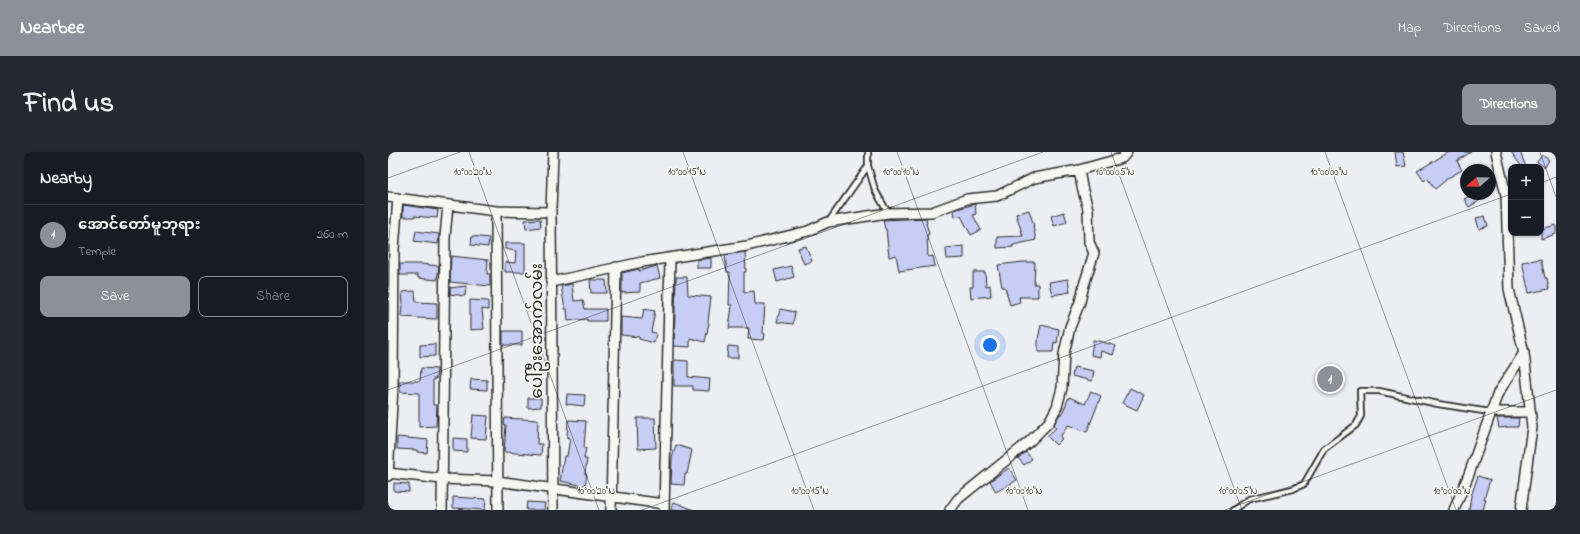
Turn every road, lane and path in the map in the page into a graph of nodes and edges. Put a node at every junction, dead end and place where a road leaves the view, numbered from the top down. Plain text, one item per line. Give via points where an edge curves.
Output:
1 (553, 152) edge
2 (868, 152) edge
3 (1127, 152) edge
4 (1496, 152) edge
5 (868, 166) junction
6 (1079, 170) junction
7 (388, 197) edge
8 (398, 198) junction
9 (448, 205) junction
10 (496, 212) junction
11 (551, 212) junction
12 (888, 213) junction
13 (828, 222) junction
14 (670, 258) junction
15 (616, 267) junction
16 (552, 282) junction
17 (1524, 353) junction
18 (1490, 412) junction
19 (1530, 412) junction
20 (388, 473) edge
21 (388, 476) edge
22 (442, 479) junction
23 (498, 481) junction
24 (552, 488) junction
25 (610, 496) junction
26 (664, 507) edge
27 (442, 510) edge
28 (498, 510) edge
29 (553, 510) edge
30 (611, 510) edge
31 (950, 510) edge
32 (1233, 510) edge
33 (1454, 510) edge
34 (1521, 510) edge

1 - 11 street, ပေါ်ဦးအောက်လမ်း
2 - 5 lane
3 - 6 street via 1122,158
4 - 17 street via 1506,196 1509,289
5 - 12 lane via 875,190
5 - 13 lane
6 - 12 street via 1034,178 997,196 967,199 932,212
6 - 31 street via 1088,208 1089,242 1094,253 1070,327 1057,407 1049,422 1030,441 958,499
7 - 8 street
8 - 9 street
8 - 20 street via 394,250 393,386
9 - 10 street
9 - 22 street via 445,244
10 - 11 street
10 - 23 street
11 - 16 street, ပေါ်ဦးအောက်လမ်း
12 - 13 street
13 - 14 street via 808,231 748,246
14 - 15 street
14 - 26 street
15 - 16 street
15 - 25 street
16 - 24 street, ပေါ်ဦးအောက်လမ်း
17 - 18 street via 1498,393
17 - 19 street
18 - 19 street
18 - 32 lane via 1378,391 1360,391 1361,416 1356,425 1324,449 1304,484 1249,499
18 - 33 street
19 - 34 street via 1532,427
20 - 21 street
20 - 22 street
22 - 23 street
22 - 27 street
23 - 24 street
23 - 28 street
24 - 25 street
24 - 29 street, ပေါ်ဦးအောက်လမ်း
25 - 26 street
25 - 30 street

